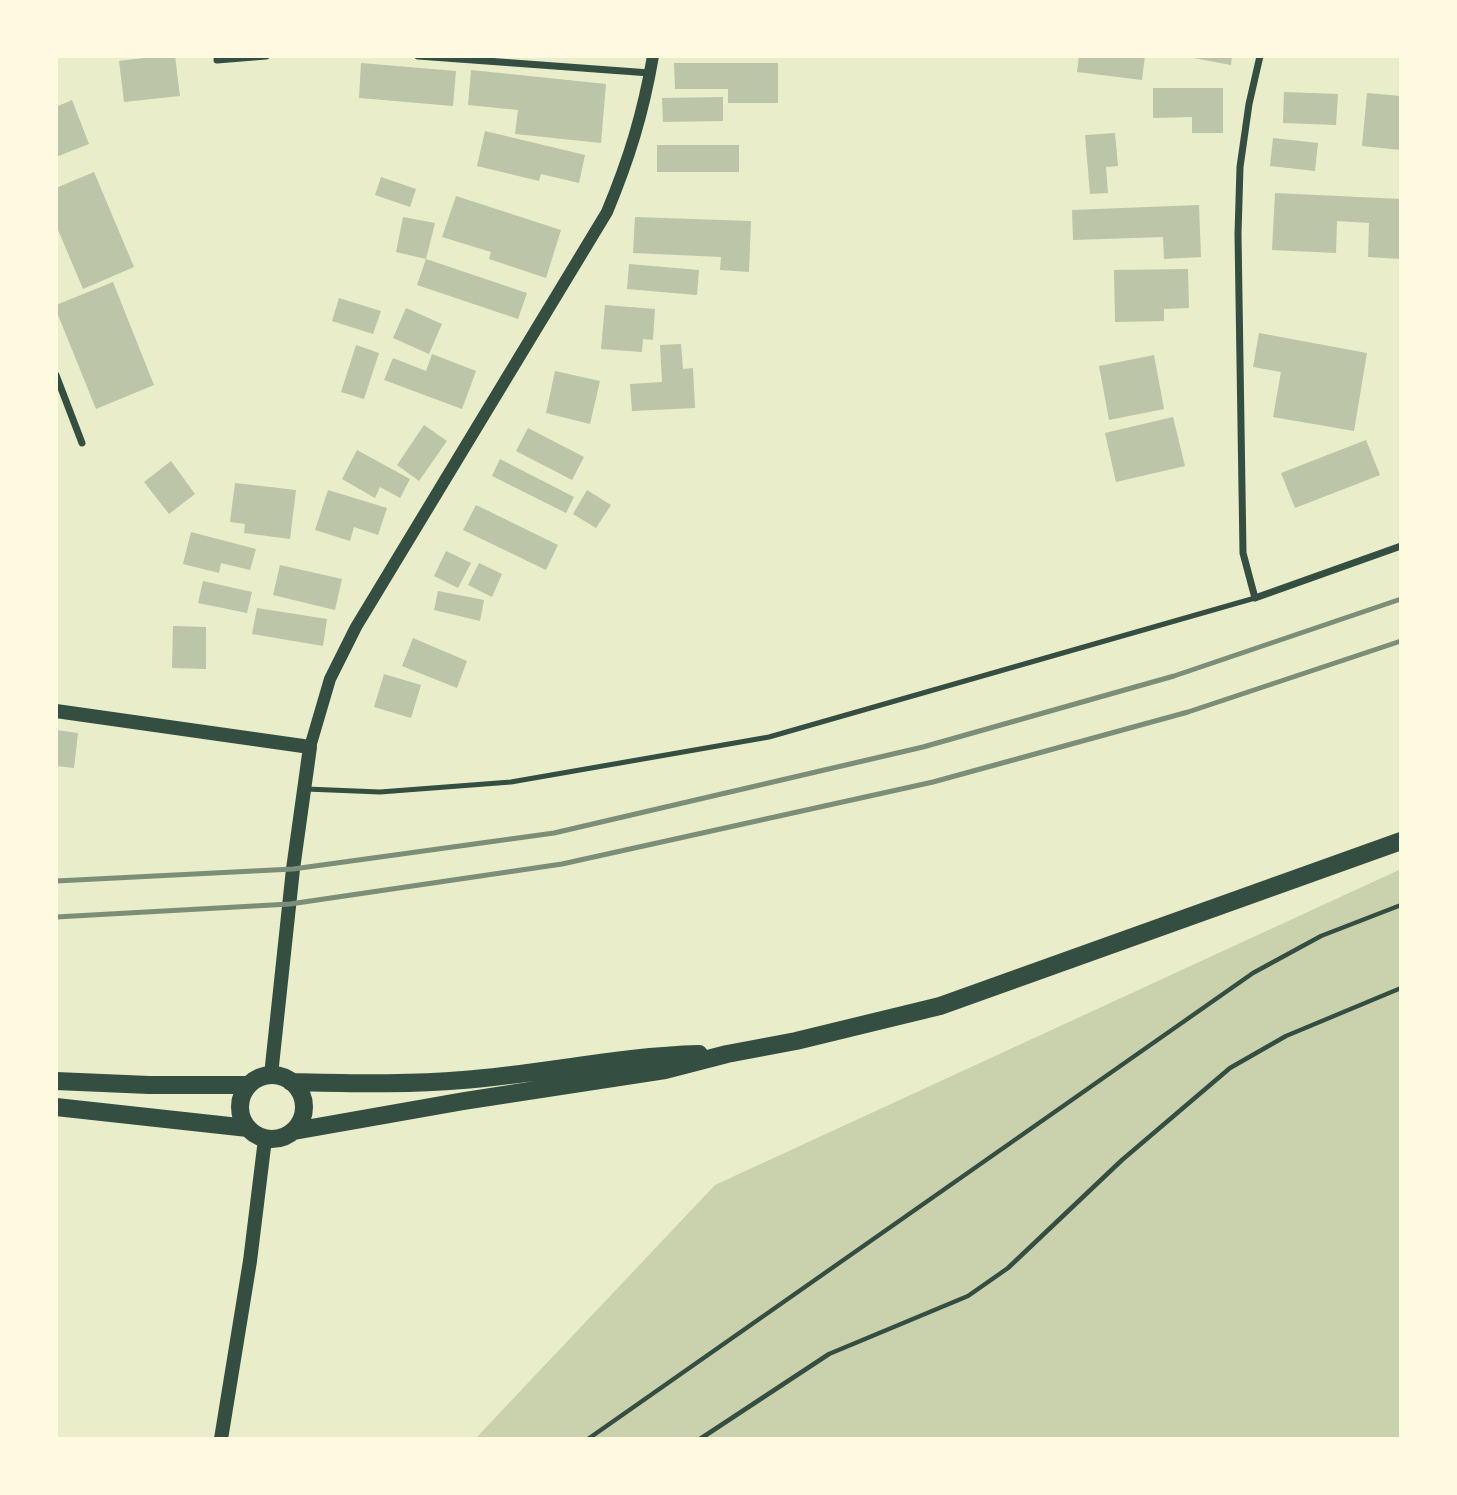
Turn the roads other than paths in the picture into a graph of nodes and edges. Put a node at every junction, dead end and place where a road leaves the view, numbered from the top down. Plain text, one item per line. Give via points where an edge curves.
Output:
1 (266, 56) edge
2 (418, 56) edge
3 (653, 56) edge
4 (1260, 56) edge
5 (217, 60) dead end
6 (650, 73) junction
7 (56, 375) edge
8 (82, 443) dead end
9 (1401, 546) edge
10 (1255, 598) junction
11 (56, 711) edge
12 (310, 747) junction
13 (304, 789) junction
14 (1401, 841) edge
15 (726, 1054) junction
16 (271, 1075) junction
17 (56, 1081) edge
18 (291, 1082) junction
19 (248, 1085) junction
20 (56, 1107) edge
21 (248, 1128) junction
22 (293, 1131) junction
23 (265, 1139) junction
24 (221, 1439) edge

1 - 5 street
2 - 6 street
3 - 6 street
4 - 10 street via 1240,167 1238,234 1243,553
6 - 12 street via 629,161 607,212 356,627 330,679
7 - 8 street
9 - 10 street
10 - 13 lane via 769,737 511,782 380,792
11 - 12 main road
12 - 13 main road
13 - 16 main road
14 - 15 main road via 940,1006
15 - 18 main road via 663,1055 463,1080
15 - 22 main road via 665,1070
16 - 18 main road
16 - 19 main road
17 - 19 main road
18 - 22 main road via 304,1106
19 - 21 main road via 240,1110
20 - 21 main road
21 - 23 main road
22 - 23 main road via 285,1137
23 - 24 main road

